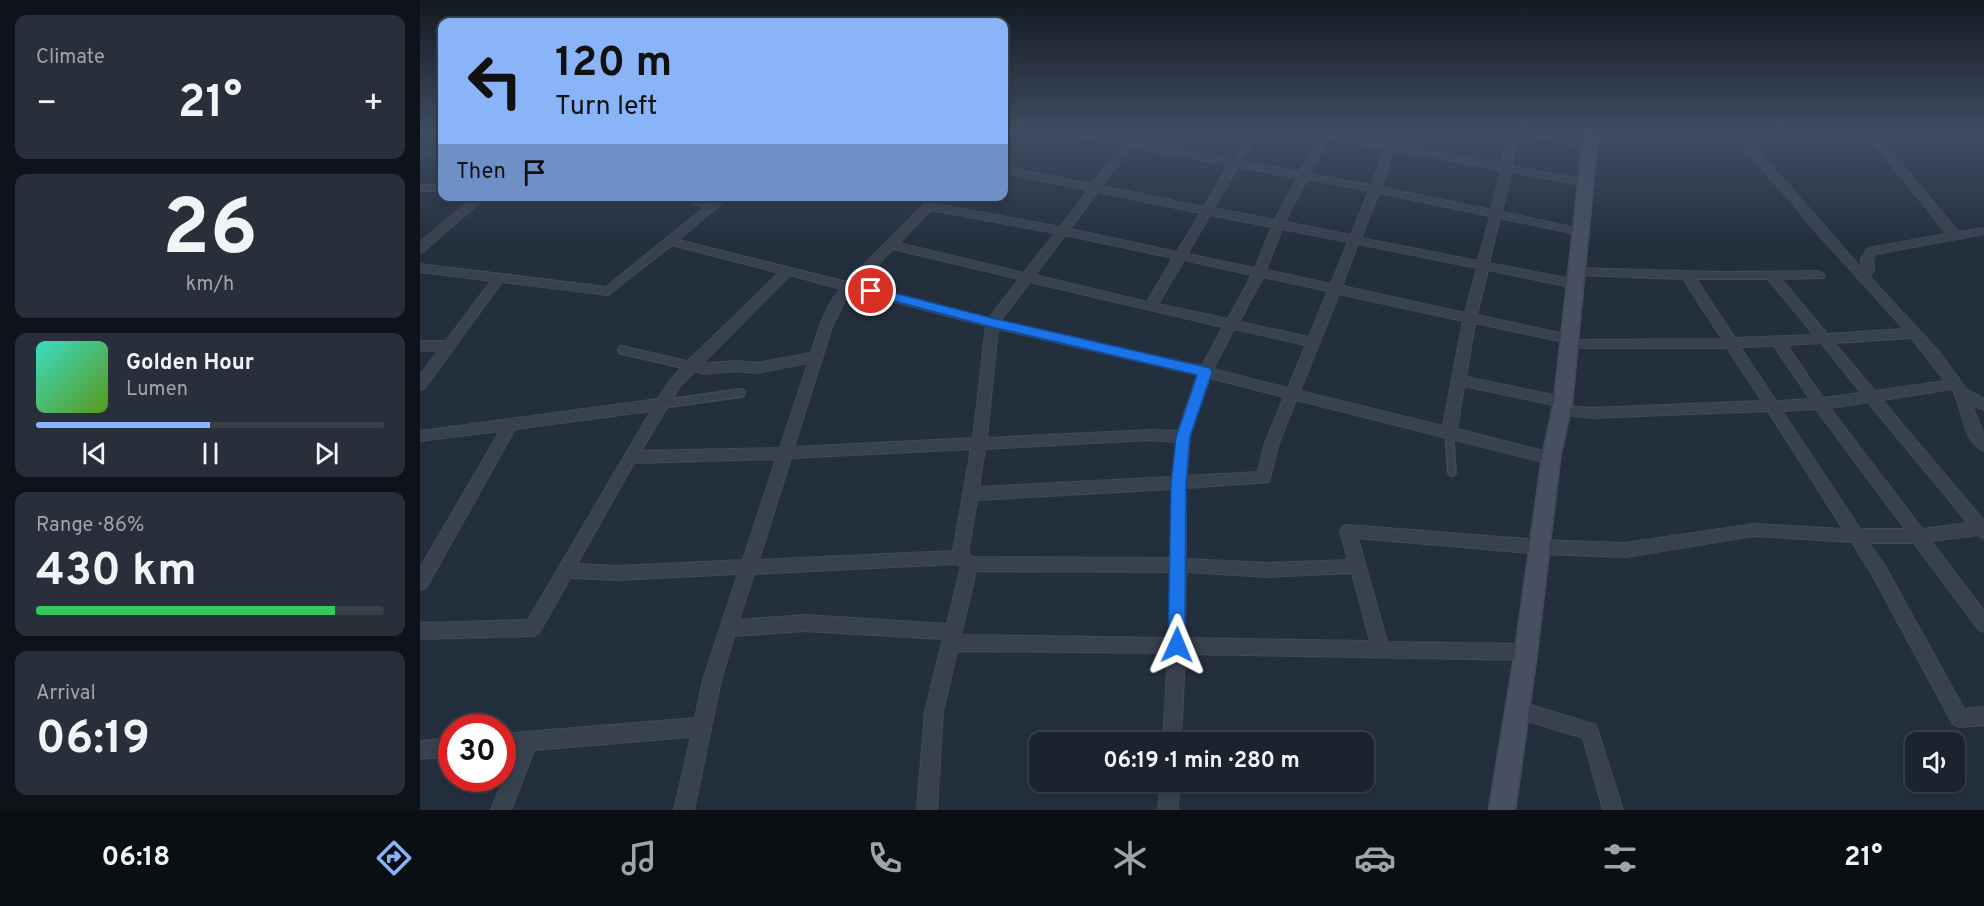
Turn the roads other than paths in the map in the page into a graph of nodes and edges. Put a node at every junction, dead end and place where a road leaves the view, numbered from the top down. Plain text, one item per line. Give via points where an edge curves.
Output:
1 (1110, 170) edge
2 (1233, 170) edge
3 (1269, 170) edge
4 (1308, 170) edge
5 (1381, 170) edge
6 (1507, 170) edge
7 (1516, 170) edge
8 (1587, 170) edge
9 (1770, 170) edge
10 (1901, 170) edge
11 (1008, 171) edge
12 (1305, 176) junction
13 (1586, 183) junction
14 (420, 188) edge
15 (438, 188) edge
16 (1095, 189) junction
17 (1374, 189) junction
18 (476, 201) edge
19 (692, 201) edge
20 (719, 201) edge
21 (933, 201) edge
22 (713, 206) junction
23 (1208, 212) junction
24 (1497, 214) junction
25 (1278, 225) junction
26 (1064, 231) junction
27 (1984, 231) edge
28 (1582, 232) junction
29 (1955, 236) junction
30 (1355, 240) junction
31 (670, 241) junction
32 (892, 245) junction
33 (420, 248) edge
34 (1180, 256) junction
35 (1484, 265) junction
36 (420, 268) edge
37 (789, 270) junction
38 (1259, 273) junction
39 (1687, 275) junction
40 (1819, 275) dead end
41 (1862, 275) junction
42 (1772, 276) junction
43 (1576, 278) junction
44 (498, 279) junction
45 (1027, 279) junction
46 (851, 286) junction
47 (1335, 289) junction
48 (1150, 307) junction
49 (1470, 318) junction
50 (992, 323) junction
51 (1231, 324) junction
52 (1914, 333) junction
53 (1823, 339) junction
54 (1777, 341) junction
55 (1313, 342) junction
56 (1569, 342) junction
57 (1730, 342) junction
58 (450, 345) junction
59 (420, 346) edge
60 (622, 350) dead end
61 (817, 357) junction
62 (691, 366) junction
63 (1205, 372) junction
64 (1459, 380) junction
65 (420, 385) edge
66 (1958, 389) junction
67 (741, 393) dead end
68 (1292, 393) junction
69 (1870, 396) junction
70 (662, 404) junction
71 (1820, 404) junction
72 (1984, 405) edge
73 (1562, 406) junction
74 (1772, 407) junction
75 (511, 424) junction
76 (1449, 433) junction
77 (420, 436) edge
78 (1183, 437) junction
79 (979, 444) junction
80 (1984, 445) edge
81 (786, 453) junction
82 (630, 457) junction
83 (1551, 458) junction
84 (1452, 472) dead end
85 (1179, 484) junction
86 (970, 494) junction
87 (1983, 530) edge
88 (1855, 536) junction
89 (1917, 536) junction
90 (1540, 547) junction
91 (965, 560) junction
92 (1178, 565) junction
93 (748, 566) junction
94 (1357, 566) junction
95 (566, 571) junction
96 (420, 583) edge
97 (1984, 624) edge
98 (728, 629) junction
99 (420, 631) edge
100 (952, 638) junction
101 (1177, 645) junction
102 (1380, 648) junction
103 (1526, 652) junction
104 (1517, 710) junction
105 (1984, 716) edge
106 (702, 726) junction
107 (1173, 732) edge
108 (528, 742) junction
109 (516, 743) edge
110 (438, 748) edge
111 (420, 750) edge
112 (1169, 792) edge
113 (501, 810) edge
114 (684, 810) edge
115 (927, 810) edge
116 (1168, 810) edge
117 (1502, 810) edge
118 (1613, 810) edge

1 - 16 street
2 - 23 street
3 - 12 street
4 - 12 street
5 - 17 street
6 - 24 street
7 - 13 street
8 - 13 street
9 - 41 street
10 - 29 street
11 - 16 street
12 - 17 street
12 - 25 street
13 - 28 street
14 - 15 street
16 - 23 street
16 - 26 street
17 - 24 street
17 - 30 street
18 - 33 street
19 - 22 street
20 - 22 street
21 - 26 street
21 - 32 street
22 - 31 street
23 - 25 street
23 - 34 street
24 - 28 street
24 - 35 street
25 - 30 street
25 - 38 street
26 - 34 street
26 - 45 street
27 - 29 street
28 - 43 street
29 - 41 street via 1872,251 1867,259 1868,272
30 - 35 street
30 - 47 street
31 - 37 street
31 - 44 street via 608,291
32 - 45 street
32 - 46 street
34 - 38 street
34 - 48 street
35 - 43 street
35 - 49 street
36 - 44 street
37 - 46 street
37 - 62 street
38 - 47 street
38 - 51 street
39 - 42 street
39 - 43 street
39 - 57 street
40 - 42 street
41 - 52 street
42 - 53 street
43 - 56 street
44 - 58 street
45 - 48 street
45 - 50 street
46 - 50 street
46 - 61 street via 841,296 826,327
47 - 49 street
47 - 55 street
48 - 51 street
49 - 56 street
49 - 64 street
50 - 63 street
50 - 79 street
51 - 55 street
51 - 63 street
52 - 53 street
52 - 66 street
53 - 54 street
53 - 69 street
54 - 57 street
54 - 71 street
55 - 68 street
56 - 57 street
56 - 73 street
57 - 74 street
58 - 59 street
58 - 65 street
60 - 62 lane
61 - 62 street via 757,368
61 - 81 street
62 - 70 street
63 - 68 street
63 - 78 street
64 - 73 street
64 - 76 street
66 - 69 street
66 - 72 street
66 - 80 street via 1975,434
67 - 70 lane
68 - 76 street
68 - 85 street via 1271,446 1264,478
69 - 71 street
69 - 87 street
70 - 75 street
70 - 82 street
71 - 74 street
71 - 89 street
73 - 74 street via 1591,413
73 - 83 street
74 - 88 street
75 - 77 street
75 - 96 street
76 - 83 street
76 - 84 lane
78 - 79 street via 1149,435
78 - 85 street
79 - 81 street
79 - 86 street
81 - 82 street
81 - 93 street
82 - 95 street
83 - 90 street
85 - 86 street
85 - 92 street
86 - 91 street
87 - 89 street
88 - 89 street
88 - 90 street via 1754,530 1625,550
88 - 105 street via 1880,573 1959,718
89 - 97 street
90 - 94 street via 1348,531
90 - 103 street
91 - 92 street
91 - 93 street
91 - 100 street
92 - 94 street via 1267,570
92 - 101 street
93 - 95 street via 618,573
93 - 98 street
94 - 102 street
95 - 99 street via 533,628
98 - 100 street via 805,623
98 - 106 street
100 - 101 street via 975,642
100 - 115 street via 934,712
101 - 102 street
101 - 107 street
102 - 103 street
103 - 104 street
104 - 117 street
104 - 118 street via 1590,731
106 - 108 street
106 - 114 street
108 - 109 street
108 - 113 street
110 - 111 street
112 - 116 street

